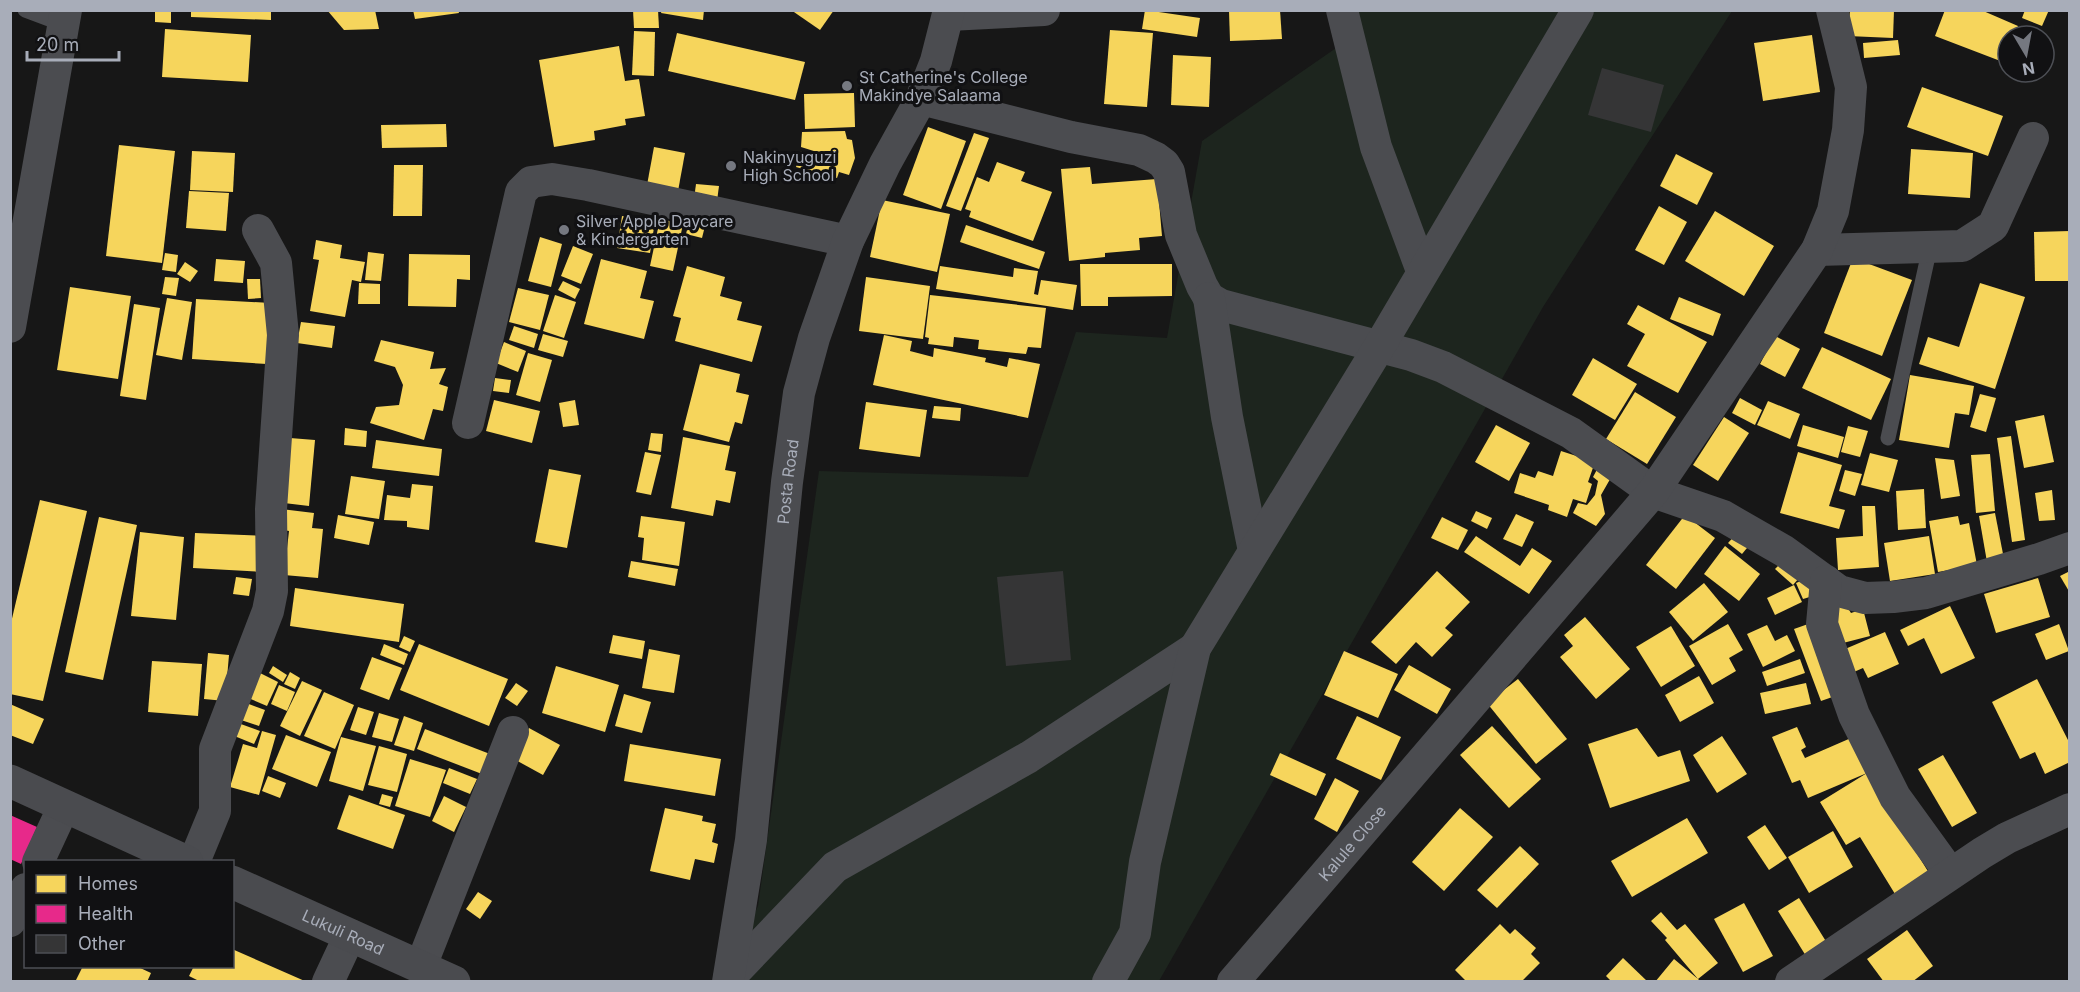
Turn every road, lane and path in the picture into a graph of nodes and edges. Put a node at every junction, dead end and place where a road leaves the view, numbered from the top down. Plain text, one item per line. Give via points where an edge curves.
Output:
1 (25, 10) edge
2 (1044, 10) edge
3 (1342, 10) edge
4 (1578, 10) edge
5 (1832, 10) edge
6 (949, 13) edge
7 (66, 18) edge
8 (921, 99) junction
9 (2033, 138) dead end
10 (258, 230) dead end
11 (848, 241) junction
12 (1930, 247) junction
13 (1818, 250) junction
14 (1422, 271) junction
15 (1209, 298) junction
16 (10, 327) edge
17 (1379, 347) junction
18 (468, 423) dead end
19 (1888, 438) dead end
20 (1653, 492) junction
21 (2070, 548) edge
22 (1254, 552) junction
23 (1826, 581) junction
24 (1195, 648) junction
25 (513, 732) dead end
26 (10, 781) edge
27 (64, 806) junction
28 (2070, 809) edge
29 (38, 860) edge
30 (185, 860) edge
31 (194, 860) edge
32 (1950, 873) junction
33 (234, 883) edge
34 (24, 893) edge
35 (10, 921) edge
36 (350, 935) junction
37 (421, 966) junction
38 (728, 980) edge
39 (328, 981) edge
40 (454, 981) edge
41 (1108, 981) edge
42 (1233, 981) edge
43 (1791, 981) edge

1 - 7 lane
2 - 6 street
3 - 14 street via 1376,147
4 - 14 street
5 - 13 street, Kalule Close via 1851,87 1848,130 1833,211
6 - 8 street, Posta Road
7 - 16 street
8 - 11 street, Posta Road
8 - 15 street via 1139,150 1156,158 1169,172 1181,235
9 - 12 street via 1993,226 1962,246
10 - 31 street via 276,263 283,335 271,509 272,591 268,611 215,749 215,811
11 - 18 street via 588,185 552,179 531,182 521,192
11 - 38 street, Posta Road via 799,393 751,840
12 - 13 street
12 - 19 lane
13 - 20 street, Kalule Close
14 - 17 street
15 - 17 street via 1221,305
15 - 22 street via 1227,417
17 - 20 street via 1443,367 1508,399 1571,433
17 - 22 street
20 - 23 street via 1723,516
20 - 42 street, Kalule Close
21 - 23 street via 1926,593 1865,598 1839,591
22 - 24 street
23 - 32 street via 1822,624 1854,715 1895,797
24 - 38 street via 1029,757 835,867
24 - 41 street via 1145,862 1135,933
25 - 37 street
26 - 27 street
27 - 29 street
27 - 30 street
28 - 32 street via 2007,838
32 - 43 street via 1821,966
33 - 36 street, Lukuli Road
34 - 35 street
36 - 37 street, Lukuli Road
36 - 39 street
37 - 40 street, Lukuli Road

